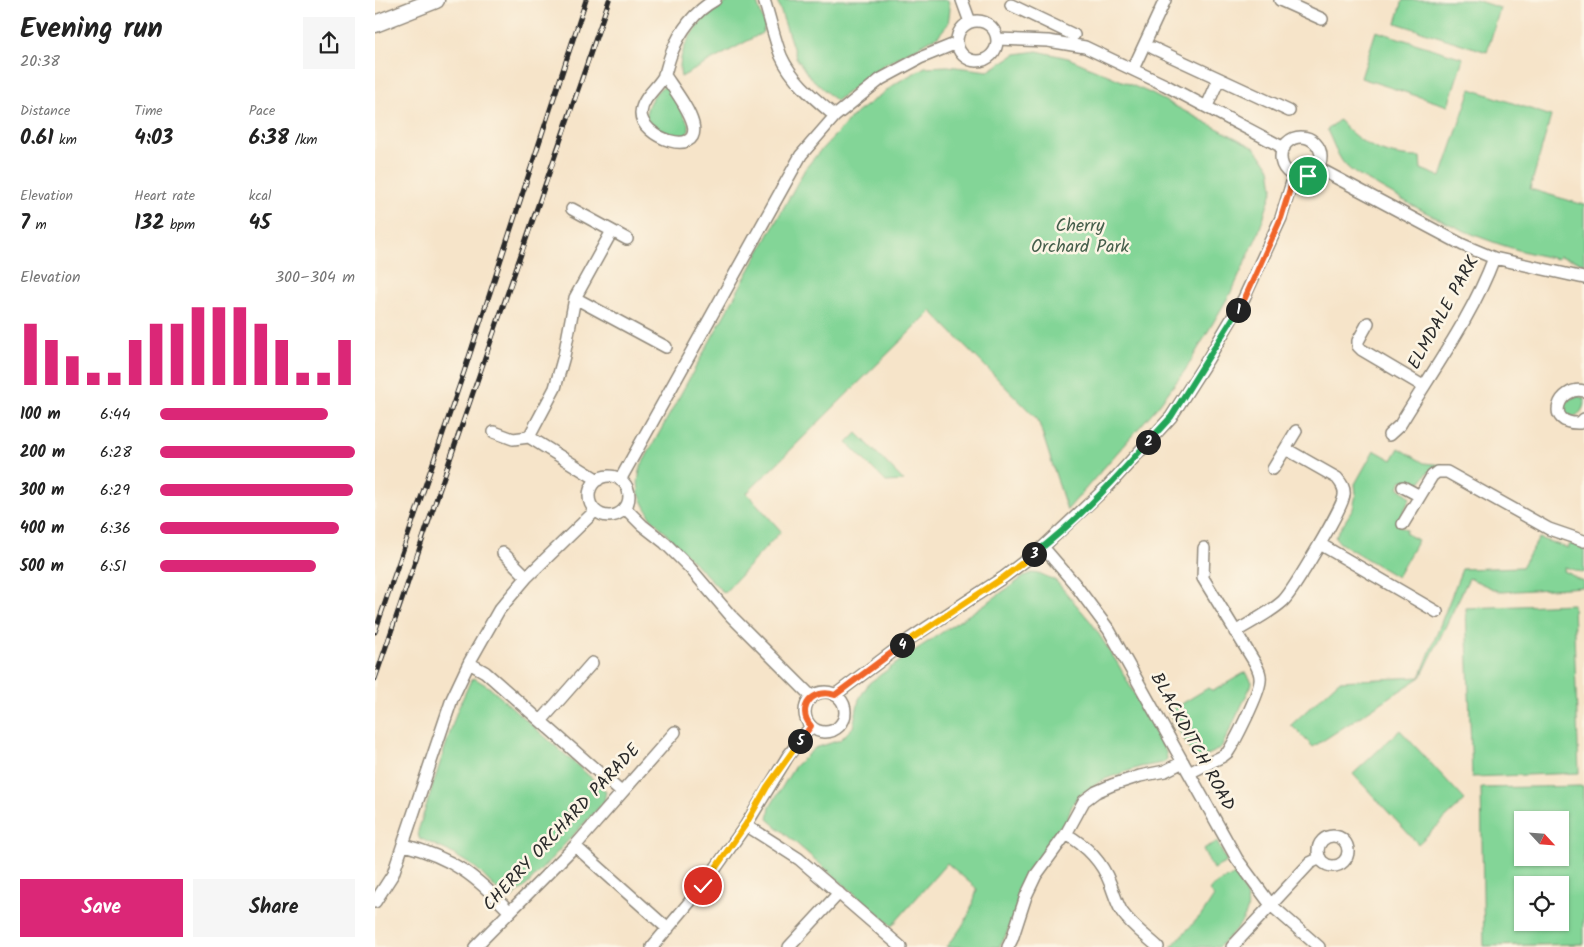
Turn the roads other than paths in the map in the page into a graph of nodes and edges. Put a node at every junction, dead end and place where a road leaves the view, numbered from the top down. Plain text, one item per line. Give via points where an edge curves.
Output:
1 (436, 0) edge
2 (715, 0) edge
3 (764, 0) edge
4 (962, 0) edge
5 (1165, 0) edge
6 (1280, 0) edge
7 (1011, 5) dead end
8 (1322, 19) dead end
9 (969, 22) junction
10 (1050, 23) junction
11 (375, 24) edge
12 (1074, 35) dead end
13 (997, 39) junction
14 (1047, 41) junction
15 (957, 43) junction
16 (1153, 48) dead end
17 (1133, 69) junction
18 (664, 74) junction
19 (1219, 79) junction
20 (1207, 106) junction
21 (1289, 111) dead end
22 (835, 116) junction
23 (1284, 148) junction
24 (1318, 168) junction
25 (1294, 176) junction
26 (572, 209) dead end
27 (612, 231) junction
28 (627, 239) dead end
29 (1494, 258) junction
30 (1584, 278) edge
31 (575, 298) junction
32 (1368, 323) dead end
33 (665, 346) dead end
34 (1423, 386) junction
35 (1584, 391) edge
36 (1584, 419) edge
37 (1296, 431) dead end
38 (494, 432) dead end
39 (1389, 435) dead end
40 (529, 437) junction
41 (1285, 448) junction
42 (1273, 469) dead end
43 (598, 480) junction
44 (620, 480) junction
45 (1403, 487) dead end
46 (1419, 496) junction
47 (625, 508) junction
48 (595, 511) junction
49 (1403, 524) dead end
50 (1584, 540) edge
51 (1320, 544) junction
52 (1043, 547) junction
53 (1204, 548) dead end
54 (503, 553) dead end
55 (527, 577) junction
56 (1437, 612) dead end
57 (1235, 632) junction
58 (469, 663) junction
59 (592, 663) dead end
60 (835, 695) junction
61 (812, 697) junction
62 (541, 722) junction
63 (811, 726) junction
64 (675, 732) dead end
65 (1186, 768) junction
66 (621, 792) junction
67 (746, 824) junction
68 (1066, 834) junction
69 (404, 845) junction
70 (575, 846) junction
71 (1320, 858) dead end
72 (839, 893) junction
73 (375, 902) edge
74 (1271, 906) junction
75 (510, 912) junction
76 (668, 929) junction
77 (475, 947) edge
78 (652, 947) edge
79 (789, 947) edge
80 (901, 947) edge
81 (1008, 947) edge
82 (1158, 947) edge
83 (1232, 947) edge
84 (1319, 947) edge

1 - 11 street
2 - 18 street via 691,18 673,49
3 - 22 street via 781,55 789,69 801,86
4 - 9 street
5 - 17 street
6 - 8 street
7 - 10 street
9 - 13 street via 987,24
9 - 15 street via 960,30
10 - 12 street
10 - 14 street
13 - 14 street
13 - 15 street via 993,52 975,61 963,55
14 - 17 street via 1085,47
15 - 22 street via 881,79
16 - 19 street
17 - 20 street
18 - 18 street via 693,126 692,136 684,143 670,141 651,131 643,122 641,111
19 - 20 street
19 - 21 street
20 - 23 street
22 - 44 street via 801,155
23 - 24 street via 1297,138 1311,140 1320,151
23 - 25 street via 1282,162
24 - 25 street via 1308,176
24 - 29 street via 1433,230
25 - 52 street via 1281,218 1245,298 1171,417 1109,485
26 - 27 street
27 - 28 street
27 - 31 street
29 - 30 street
29 - 34 street, ELMDALE PARK via 1469,312
31 - 33 street
31 - 40 street via 555,388
32 - 34 street, ELMDALE PARK via 1358,346
34 - 39 street, ELMDALE PARK via 1400,425
35 - 36 street via 1567,394 1557,408 1560,417 1566,421 1580,422
37 - 41 street
38 - 40 street via 513,439
40 - 43 street
41 - 42 street
41 - 51 street via 1337,478 1343,485 1345,496
43 - 44 street via 609,476
43 - 48 street via 589,495
44 - 47 street via 629,496
45 - 46 street
46 - 49 street
46 - 50 street via 1431,476 1447,472 1553,532
47 - 48 street via 620,513 607,516
47 - 61 street via 690,568 731,616
48 - 55 street
51 - 56 street
51 - 57 street via 1285,600
52 - 60 street
52 - 65 street, BLACKDITCH ROAD via 1109,630
53 - 57 street via 1203,578
54 - 55 street
55 - 58 street via 499,610
57 - 65 street via 1258,669 1259,687 1226,754 1210,763
58 - 62 street via 485,672
58 - 69 street via 452,700
59 - 62 street
60 - 61 street via 820,693
60 - 63 street via 843,703 843,721 831,731 823,732
61 - 63 street via 805,710
62 - 66 street
63 - 67 street
64 - 66 street, CHERRY ORCHARD PARADE
65 - 68 street via 1124,780 1096,792 1085,801
65 - 74 street, BLACKDITCH ROAD via 1237,859
66 - 70 street, CHERRY ORCHARD PARADE
67 - 72 street via 799,859
67 - 76 street
68 - 81 street via 1036,876
68 - 82 street via 1088,850 1106,875 1122,912
69 - 73 street via 393,874
69 - 75 street via 460,867 482,883
70 - 75 street, CHERRY ORCHARD PARADE
70 - 76 street
71 - 74 street via 1310,863
72 - 79 street
72 - 80 street
74 - 83 street
74 - 84 street, BLACKDITCH ROAD
75 - 77 street, CHERRY ORCHARD PARADE
76 - 78 street

